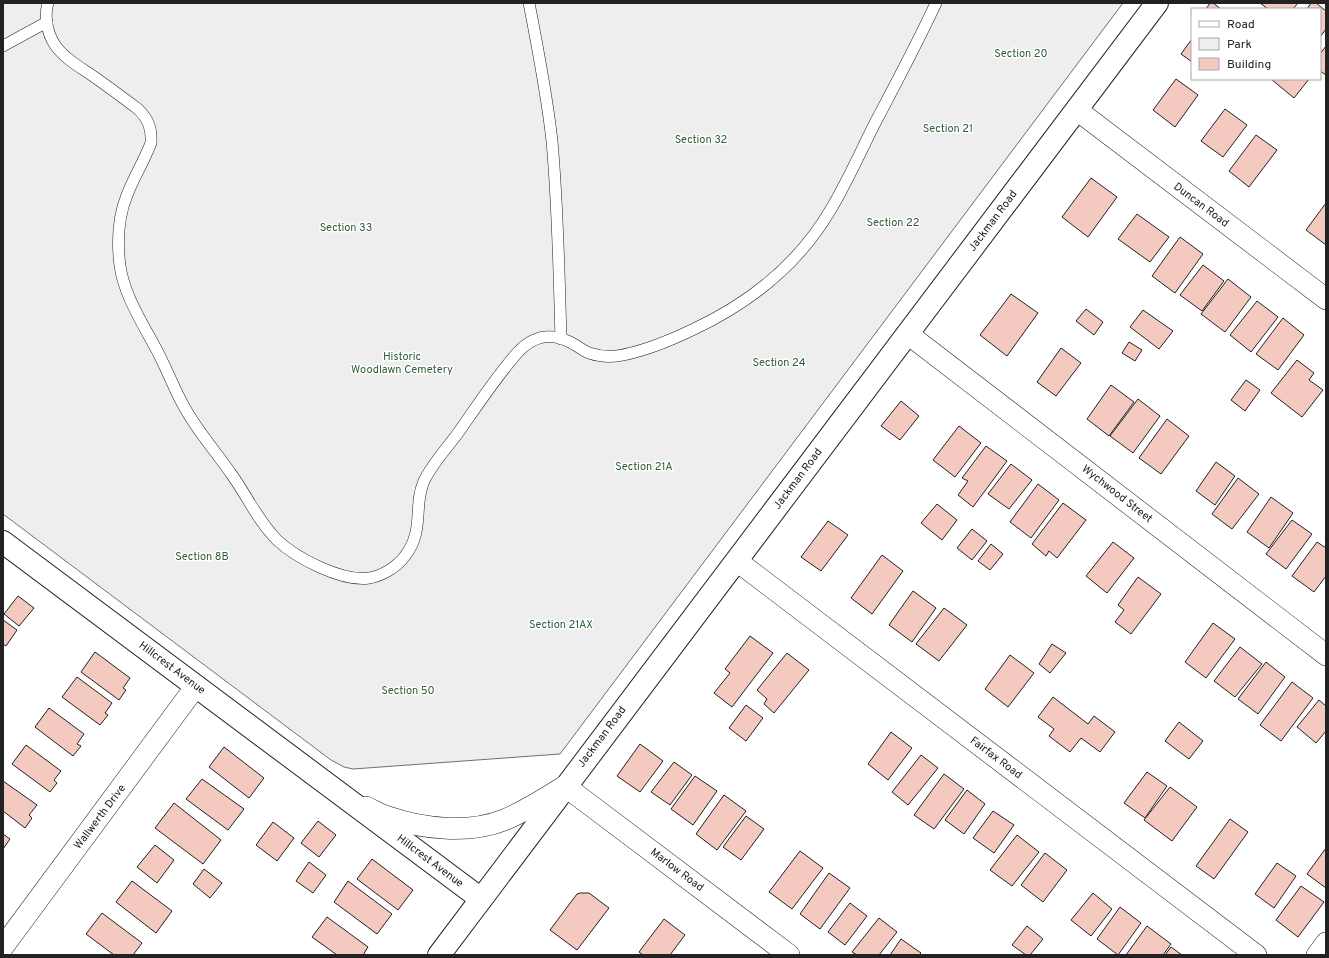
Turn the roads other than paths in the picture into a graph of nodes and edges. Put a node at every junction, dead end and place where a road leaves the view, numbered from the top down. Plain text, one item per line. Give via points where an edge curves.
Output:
1 (48, 3) edge
2 (529, 3) edge
3 (936, 3) edge
4 (1157, 3) edge
5 (47, 22) junction
6 (3, 46) edge
7 (1077, 110) junction
8 (1326, 299) edge
9 (908, 334) junction
10 (561, 339) junction
11 (3, 542) edge
12 (737, 561) junction
13 (1326, 655) edge
14 (196, 686) junction
15 (565, 786) junction
16 (340, 794) junction
17 (481, 899) junction
18 (1326, 943) edge
19 (3, 947) edge
20 (439, 955) edge
21 (788, 955) edge
22 (1256, 955) edge
23 (1317, 955) edge

1 - 5 lane
2 - 10 lane via 552,141 558,220
3 - 10 lane via 832,208 806,246 764,287 713,320 645,349 617,356 601,356
4 - 7 street, Jackman Road
5 - 6 lane
5 - 10 lane via 54,44 63,54 146,117 152,135 151,143 126,195 122,210 118,238 121,272 133,304 191,419 267,528 277,540 305,559 339,575 369,578 397,566 413,544 423,482 437,462 528,342 541,337
7 - 8 street, Duncan Road
7 - 9 street, Jackman Road
9 - 12 street, Jackman Road
9 - 13 street, Wychwood Street
11 - 14 street, Hillcrest Avenue
12 - 15 street, Jackman Road
12 - 22 street, Fairfax Road
14 - 16 street, Hillcrest Avenue
14 - 19 street, Wallwerth Drive
15 - 16 street, Hillcrest Avenue via 524,811 476,828 420,825 386,817
15 - 17 street, Jackman Road
15 - 21 street, Marlow Road
16 - 17 street, Hillcrest Avenue
17 - 20 street, Jackman Road
18 - 23 street

